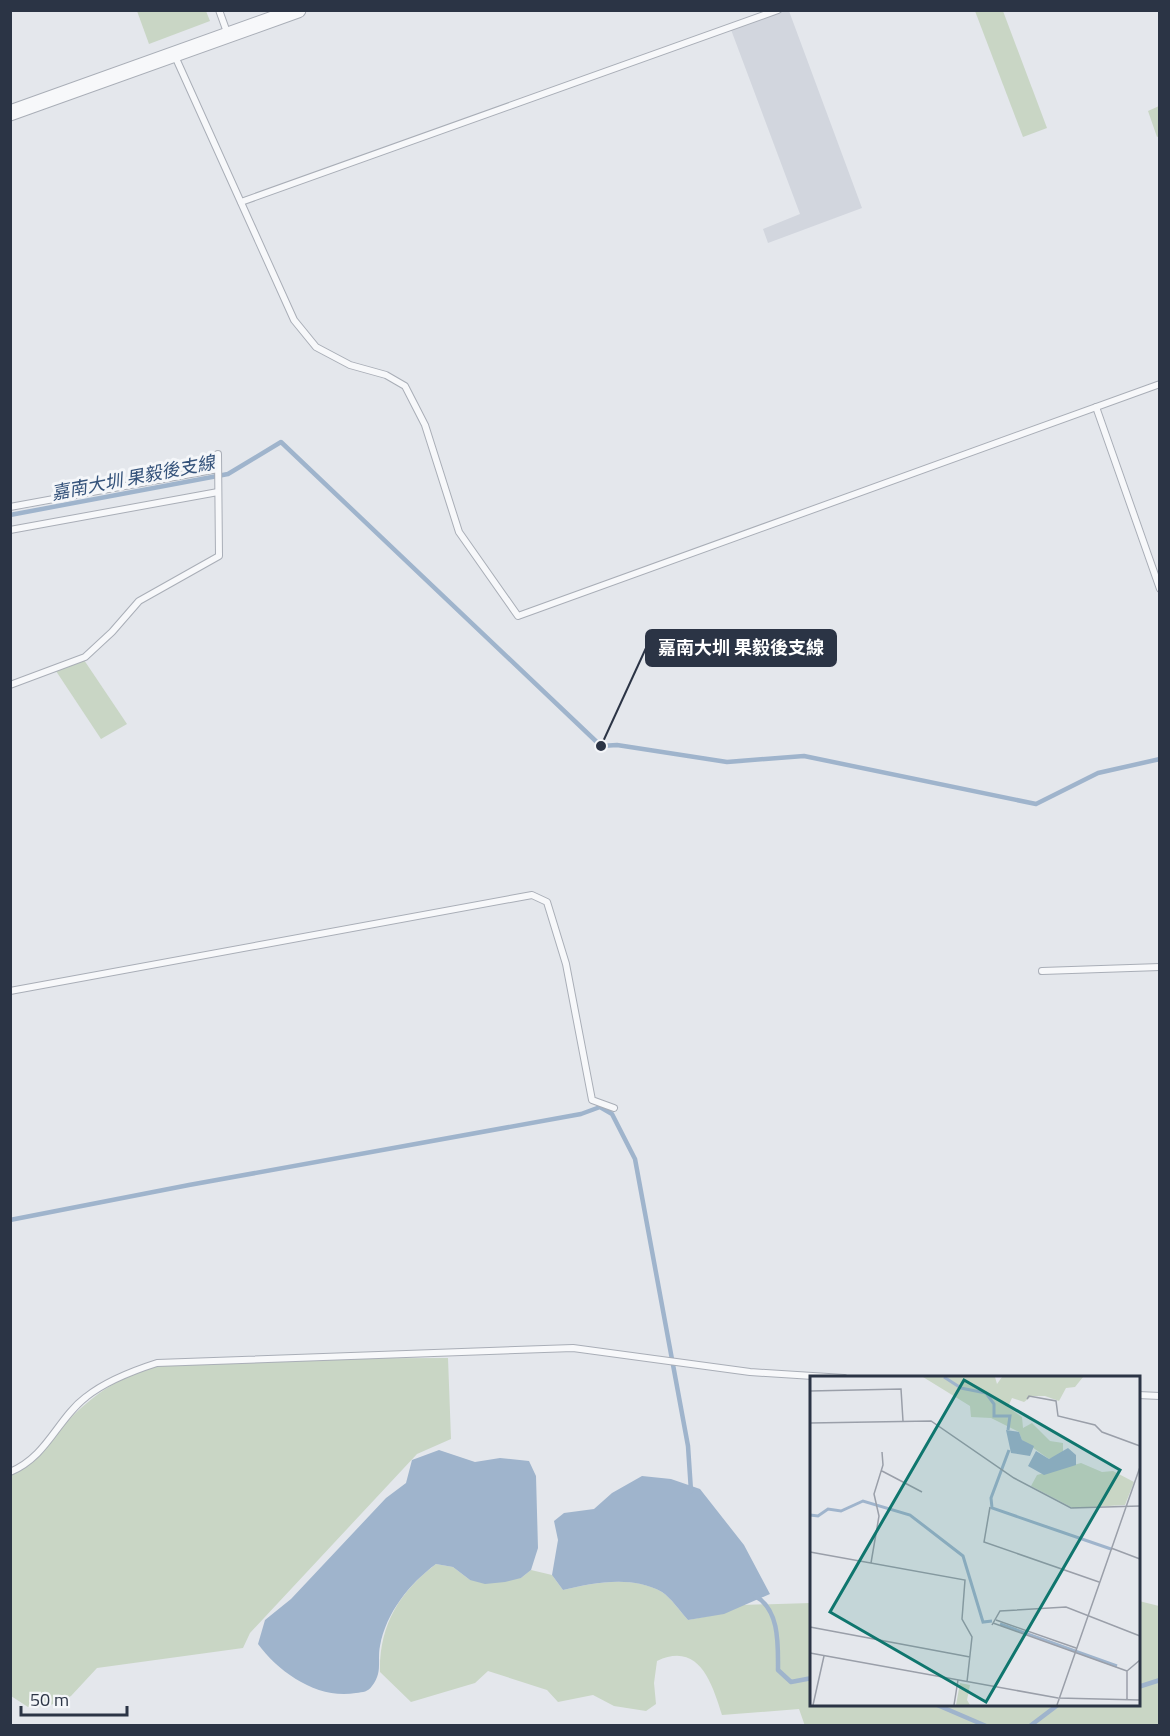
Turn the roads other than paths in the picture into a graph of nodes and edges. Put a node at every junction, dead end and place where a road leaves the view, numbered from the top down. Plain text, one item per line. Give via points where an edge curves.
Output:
1 (219, 10) edge
2 (298, 10) edge
3 (778, 10) edge
4 (228, 36) junction
5 (174, 54) junction
6 (10, 113) edge
7 (241, 202) junction
8 (1160, 384) edge
9 (1096, 407) junction
10 (218, 454) dead end
11 (218, 469) junction
12 (218, 492) junction
13 (10, 507) edge
14 (10, 530) edge
15 (1160, 589) edge
16 (10, 685) edge
17 (1160, 967) edge
18 (1042, 971) dead end
19 (10, 992) edge
20 (614, 1108) dead end
21 (825, 1376) edge
22 (1140, 1395) edge
23 (1160, 1396) edge
24 (10, 1472) edge

1 - 4 lane
2 - 4 street
3 - 7 lane
4 - 5 street
5 - 6 street
5 - 7 lane
7 - 9 lane via 294,320 316,347 405,386 425,425 459,532 518,616
8 - 9 lane
9 - 15 lane
10 - 11 lane
11 - 12 lane
11 - 13 lane
12 - 14 lane
12 - 16 lane via 219,556 139,601 85,657
17 - 18 lane
19 - 20 lane via 532,895 547,902 566,964 592,1100
21 - 24 lane via 750,1372 573,1348 156,1363 128,1373 84,1398 41,1450
22 - 23 lane

